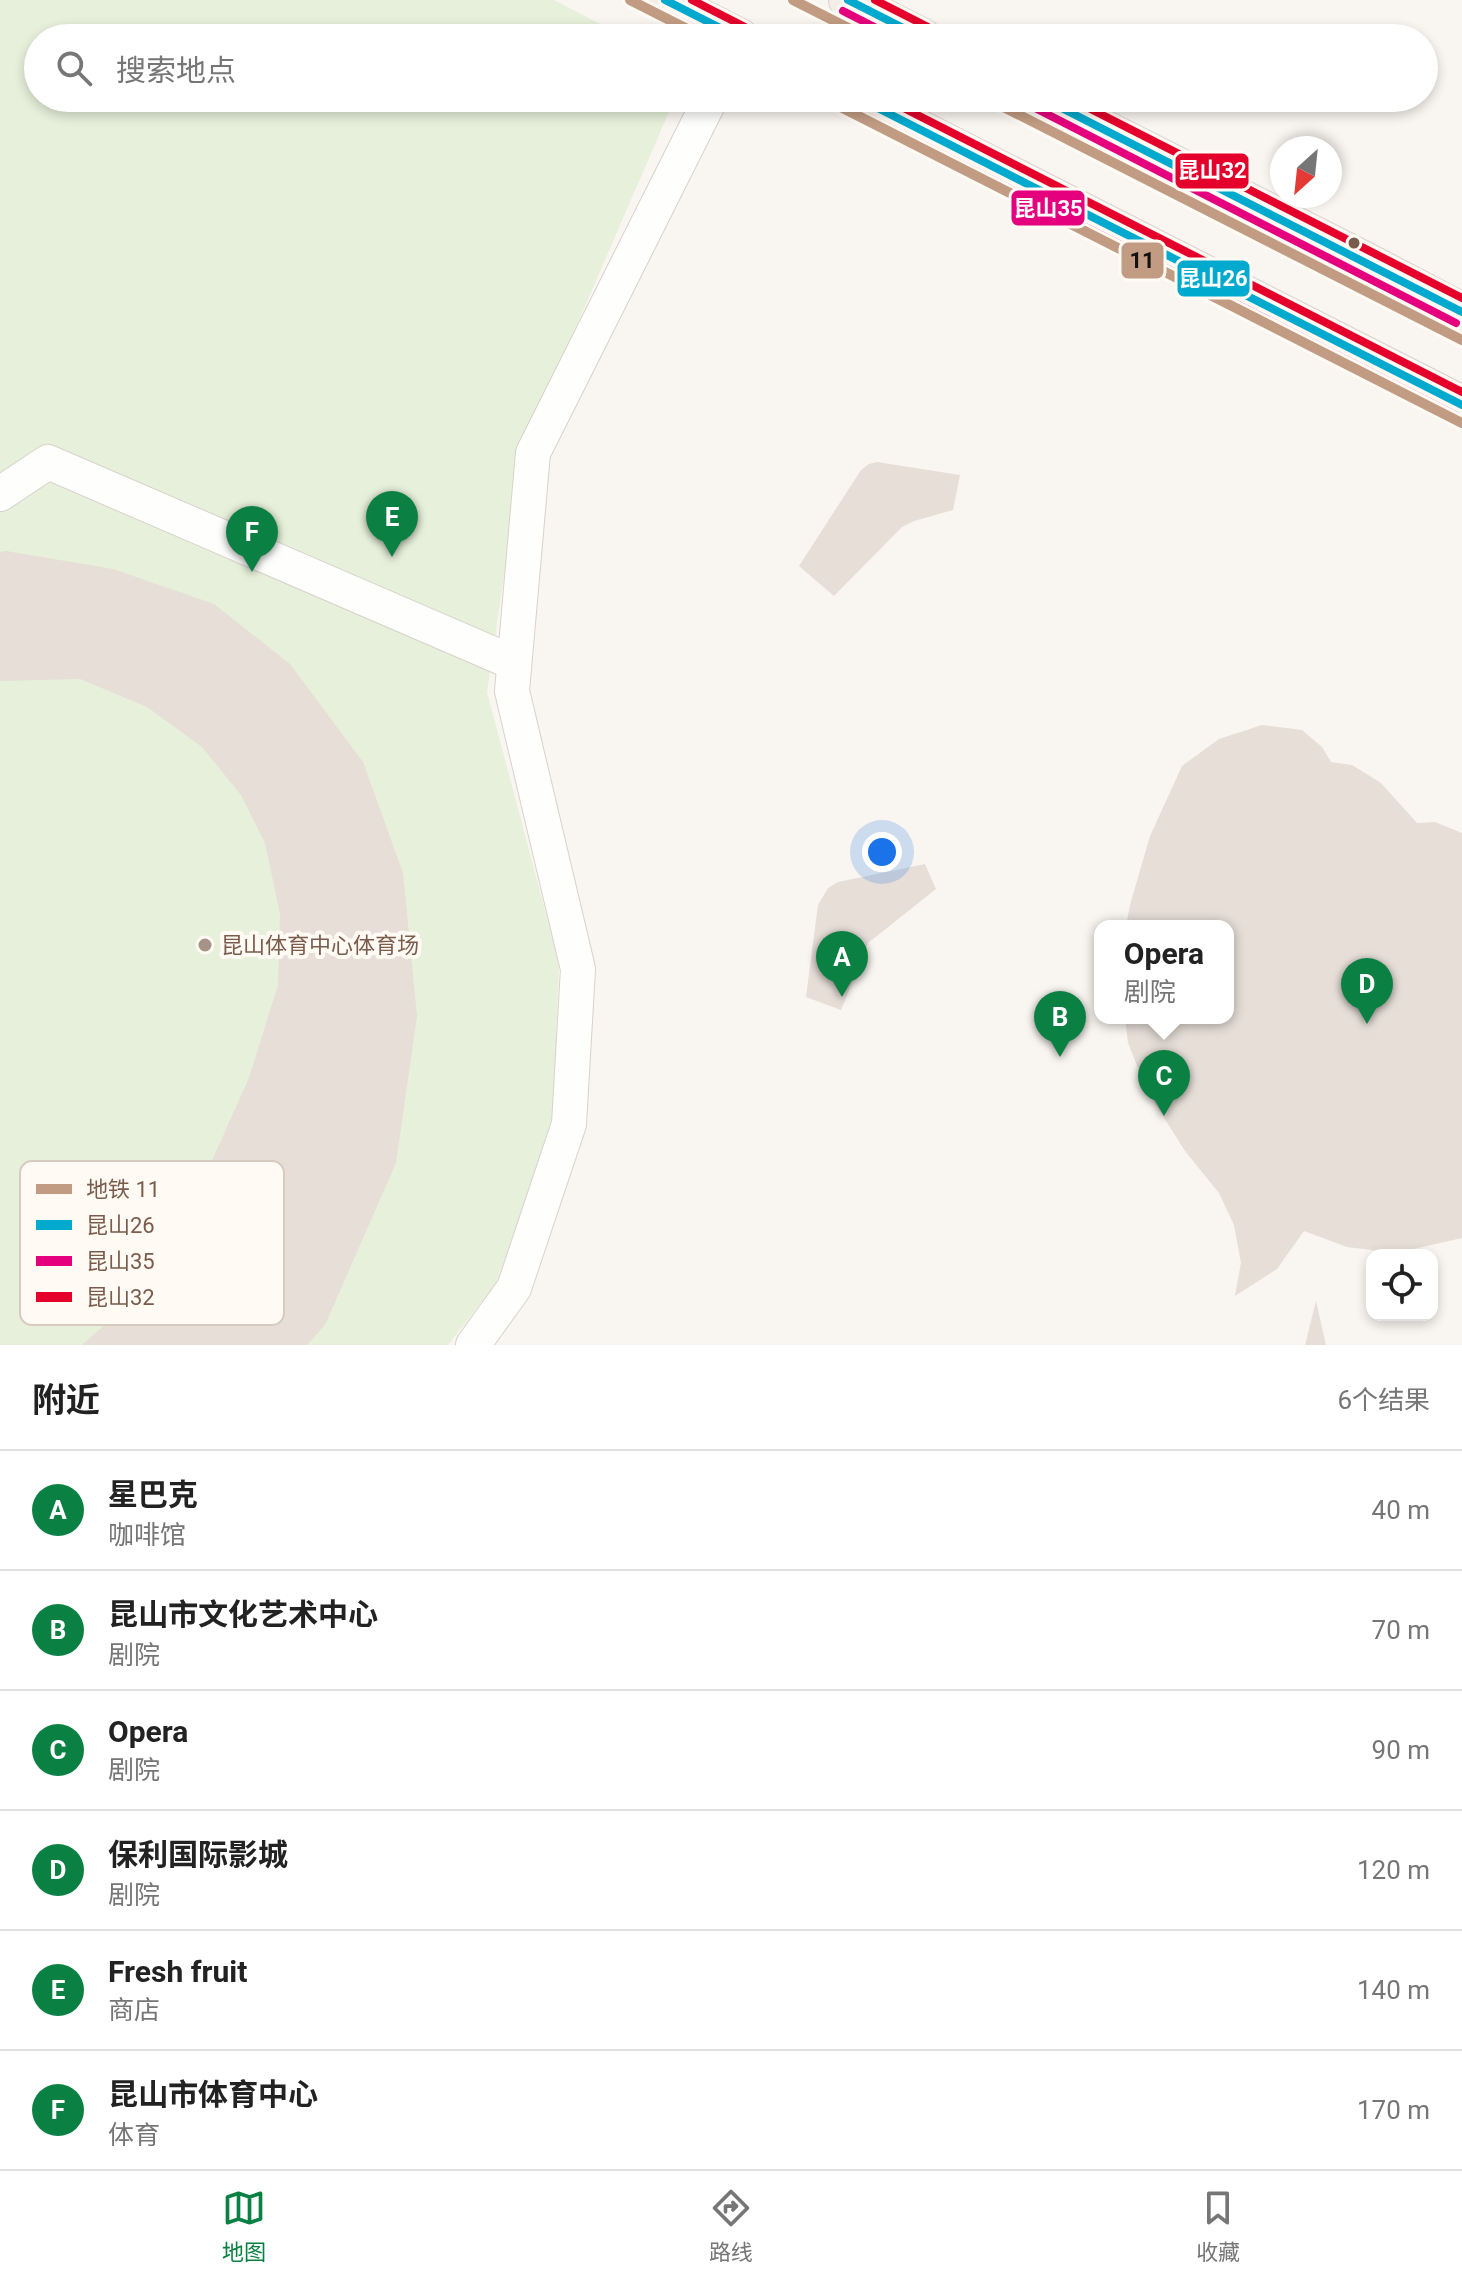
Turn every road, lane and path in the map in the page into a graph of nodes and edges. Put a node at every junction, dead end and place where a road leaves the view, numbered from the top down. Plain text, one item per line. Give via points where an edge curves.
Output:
1 (665, 0) edge
2 (848, 0) edge
3 (712, 24) edge
4 (895, 24) edge
5 (704, 112) edge
6 (886, 112) edge
7 (1070, 112) edge
8 (1462, 312) edge
9 (1462, 405) edge
10 (0, 494) edge
11 (514, 663) junction
12 (473, 1345) edge

1 - 3 main road
2 - 4 main road
5 - 11 street via 533,453
6 - 9 main road
7 - 8 main road
10 - 11 street via 48,462
11 - 12 street via 512,691 578,969 569,1124 514,1288

